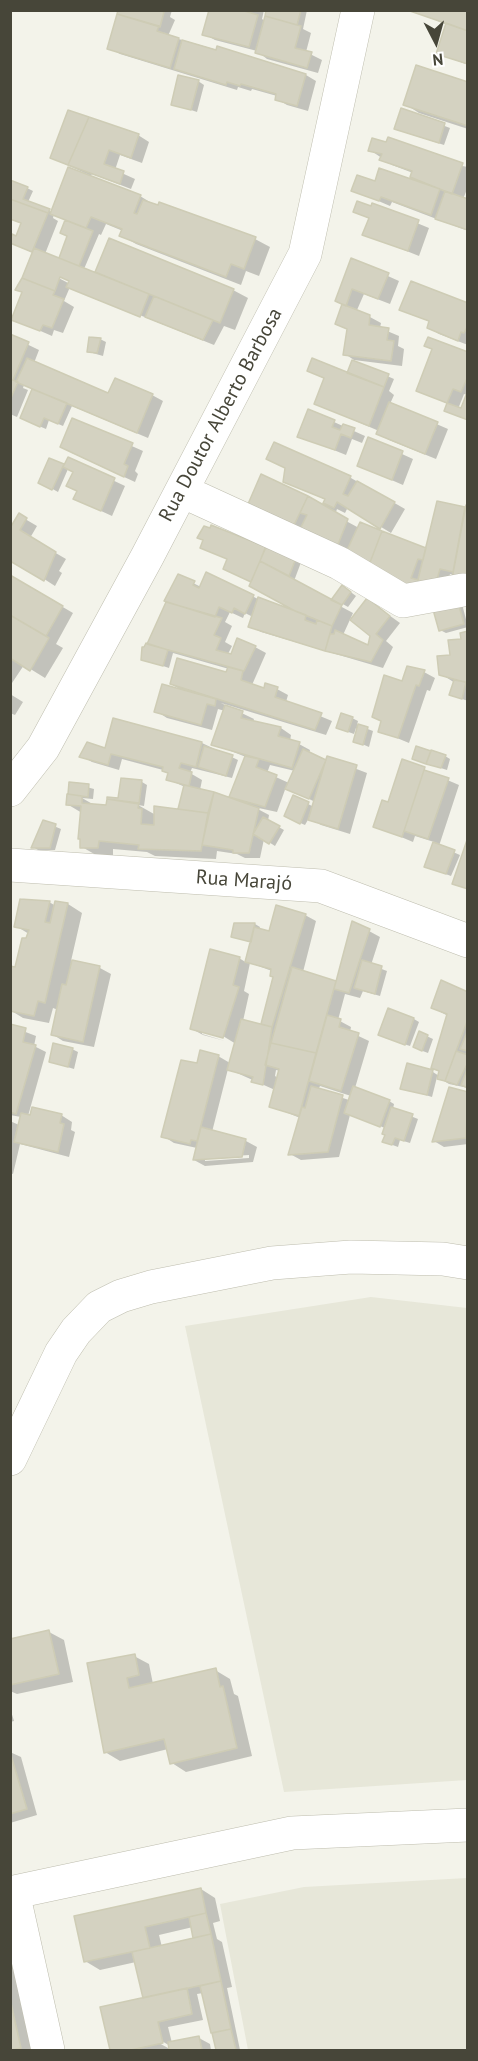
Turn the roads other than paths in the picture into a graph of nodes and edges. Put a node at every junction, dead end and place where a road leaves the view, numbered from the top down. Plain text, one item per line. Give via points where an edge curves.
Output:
1 (358, 10) edge
2 (182, 490) junction
3 (464, 590) dead end
4 (10, 790) edge
5 (10, 865) edge
6 (468, 941) edge
7 (468, 1263) edge
8 (10, 1459) edge
9 (468, 1826) edge
10 (12, 1893) edge
11 (48, 2050) edge

1 - 2 street, Rua Doutor Alberto Barbosa via 305,254
2 - 3 street via 339,563 403,600
2 - 4 street, Rua Doutor Alberto Barbosa via 43,748
5 - 6 street, Rua Marajó via 321,886
7 - 8 street via 351,1257 272,1263 151,1287 99,1307 61,1353
9 - 10 street via 292,1833
10 - 11 street

